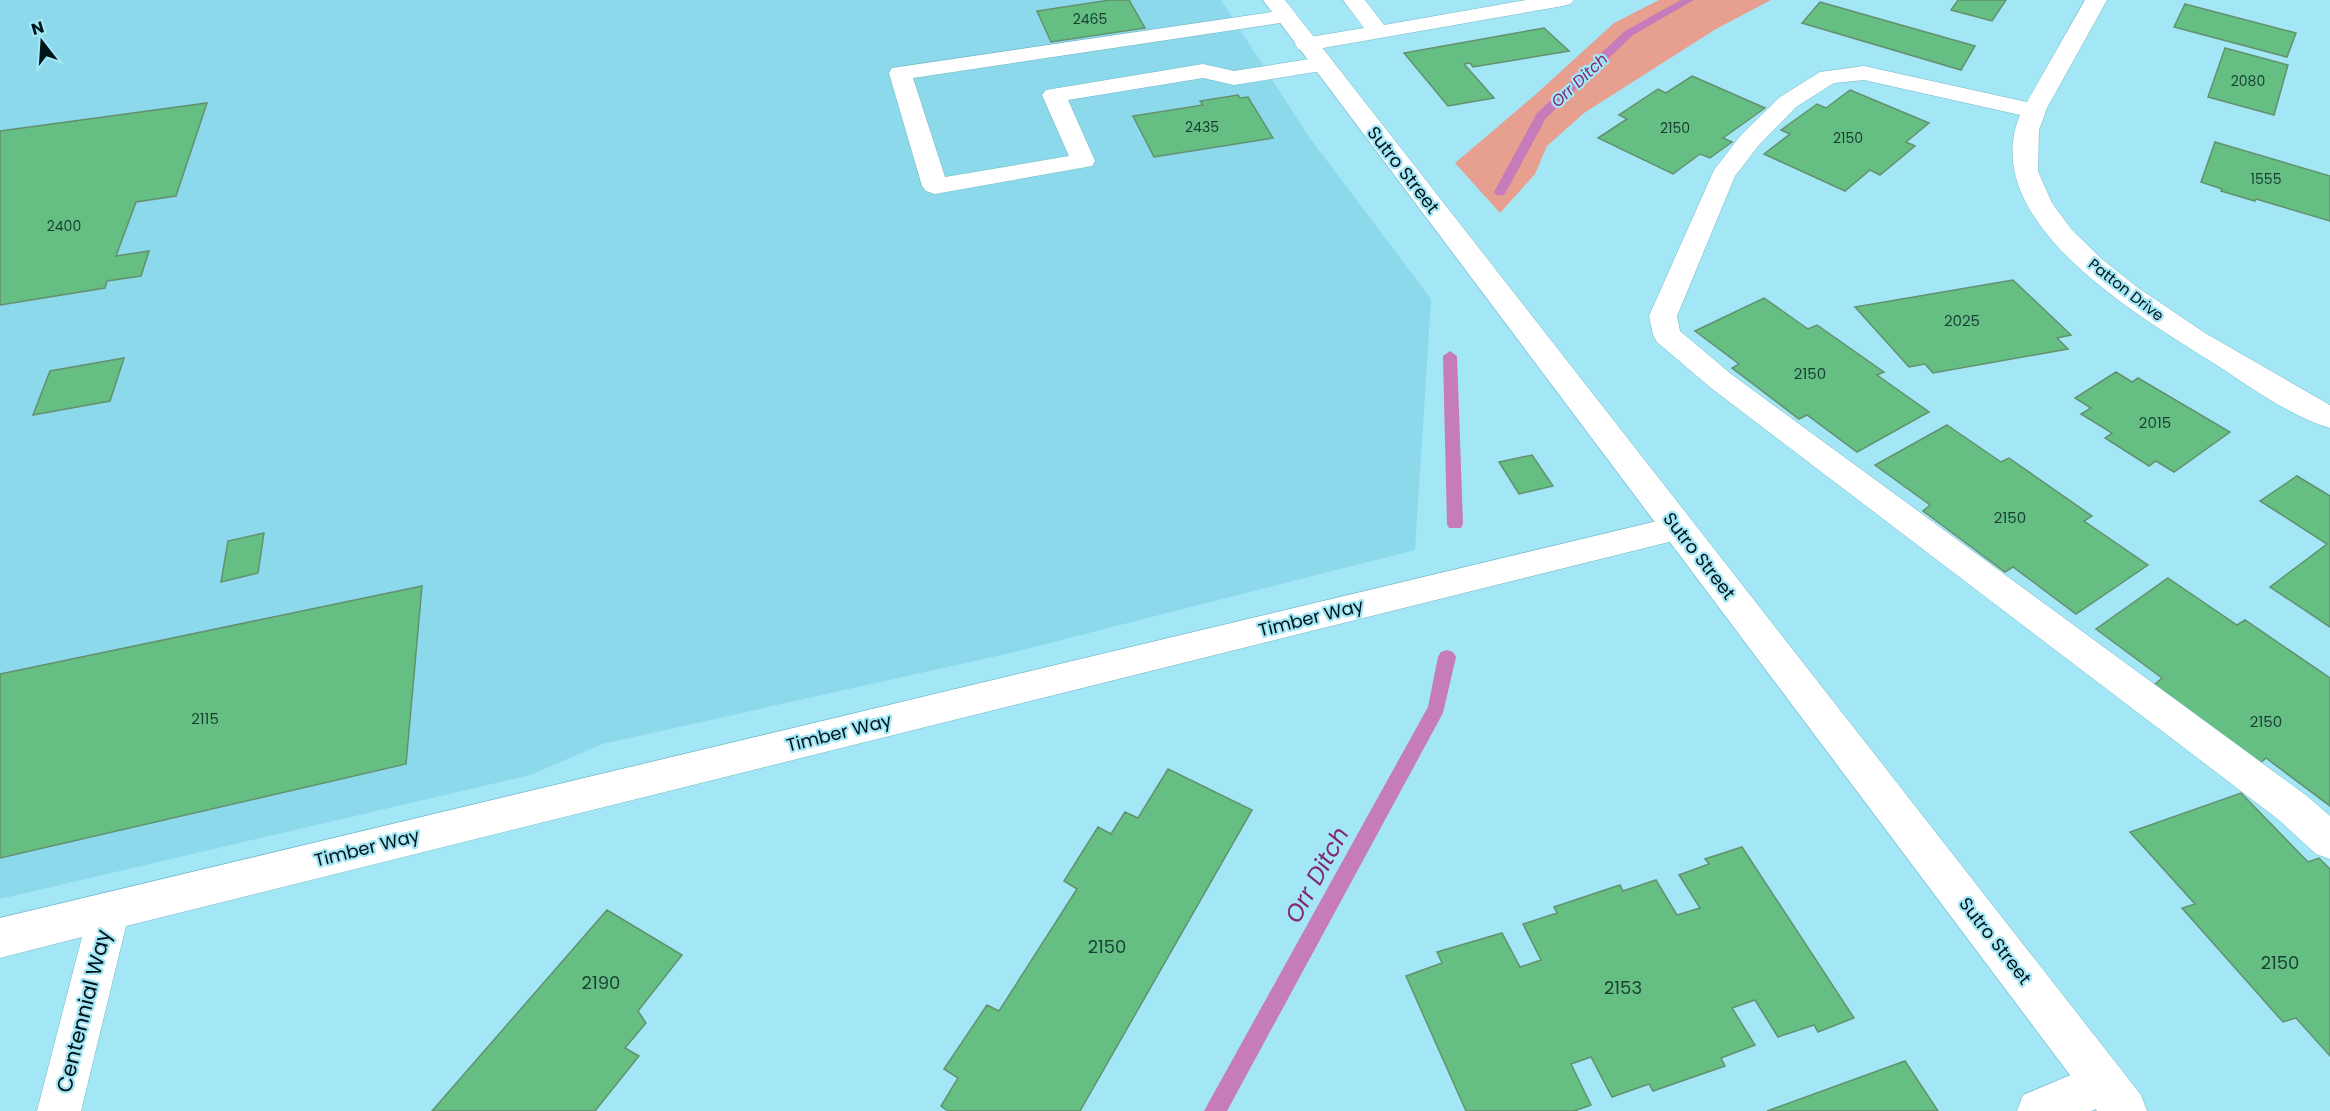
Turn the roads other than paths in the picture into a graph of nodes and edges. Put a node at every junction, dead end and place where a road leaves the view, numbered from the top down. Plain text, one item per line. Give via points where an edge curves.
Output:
1 (1354, 0) edge
2 (1563, 0) edge
3 (2096, 0) edge
4 (1280, 8) edge
5 (1379, 33) junction
6 (1314, 54) junction
7 (2034, 111) junction
8 (2330, 418) edge
9 (1678, 528) junction
10 (2330, 841) edge
11 (109, 911) junction
12 (0, 938) edge
13 (2115, 1097) edge
14 (59, 1111) edge
15 (2039, 1111) edge

1 - 5 street
2 - 5 street
3 - 7 street, Patton Drive
4 - 6 street, Sutro Street
4 - 6 street via 900,73 935,186 1083,161 1054,95 1203,71 1234,78
5 - 6 street
6 - 9 street, Sutro Street
7 - 8 street, Patton Drive via 2025,137 2023,160 2034,194 2079,253 2163,320
7 - 10 street via 1864,73 1828,77 1788,102 1750,140 1723,175 1663,316 1667,335 1721,381 2293,808
9 - 11 street, Timber Way
9 - 13 street, Sutro Street
11 - 12 street, Timber Way
11 - 14 street, Centennial Way
13 - 15 street

